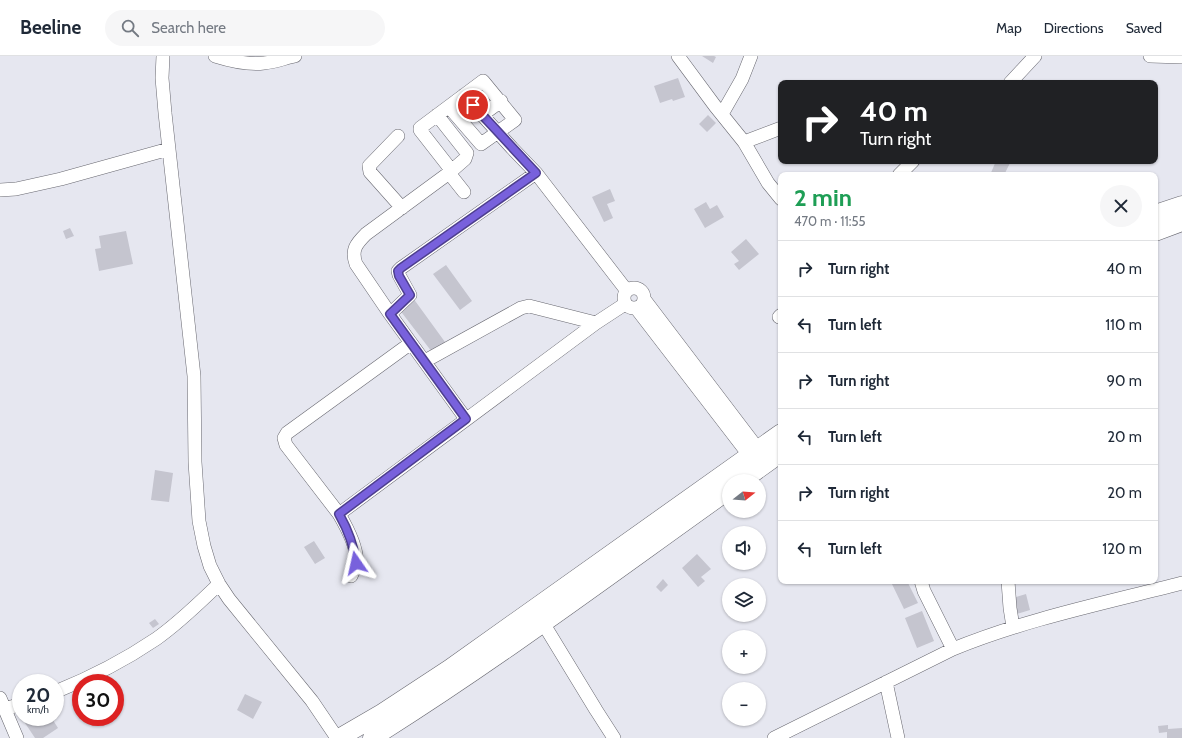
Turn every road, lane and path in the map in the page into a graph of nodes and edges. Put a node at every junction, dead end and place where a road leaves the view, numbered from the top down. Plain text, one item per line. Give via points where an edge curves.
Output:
1 (163, 56) edge
2 (215, 56) edge
3 (295, 56) edge
4 (678, 56) edge
5 (751, 56) edge
6 (1035, 56) edge
7 (1150, 56) edge
8 (1182, 57) edge
9 (1013, 80) edge
10 (464, 96) junction
11 (501, 101) junction
12 (450, 107) junction
13 (722, 114) junction
14 (437, 115) junction
15 (482, 115) junction
16 (466, 127) junction
17 (778, 129) edge
18 (498, 132) junction
19 (398, 136) dead end
20 (454, 136) junction
21 (744, 142) junction
22 (169, 149) junction
23 (910, 164) edge
24 (450, 172) junction
25 (902, 172) edge
26 (536, 173) junction
27 (0, 190) edge
28 (464, 192) dead end
29 (778, 195) edge
30 (1182, 205) edge
31 (402, 208) junction
32 (1158, 213) edge
33 (1182, 222) edge
34 (1158, 231) edge
35 (627, 291) junction
36 (635, 304) junction
37 (390, 314) junction
38 (596, 323) junction
39 (411, 343) junction
40 (425, 361) junction
41 (466, 419) junction
42 (778, 435) edge
43 (754, 452) junction
44 (778, 455) edge
45 (752, 474) edge
46 (722, 495) edge
47 (339, 514) junction
48 (351, 576) dead end
49 (219, 584) junction
50 (922, 584) edge
51 (1008, 584) edge
52 (1182, 584) edge
53 (543, 623) junction
54 (1013, 627) junction
55 (953, 649) junction
56 (886, 682) junction
57 (64, 688) edge
58 (2, 704) edge
59 (17, 738) edge
60 (338, 738) edge
61 (372, 738) edge
62 (614, 738) edge
63 (774, 738) edge
64 (898, 738) edge

1 - 22 street via 162,78
2 - 3 street via 256,63
4 - 13 street
5 - 13 street via 742,79
6 - 9 street
7 - 8 street
10 - 11 street via 483,80
10 - 12 street
10 - 15 street
11 - 15 street
11 - 18 street via 515,120
12 - 14 street
12 - 16 street
13 - 21 street
14 - 20 street
14 - 24 street via 420,130
15 - 18 street
16 - 18 street via 481,144
16 - 20 street
17 - 21 street
18 - 26 street
19 - 31 street via 369,169
20 - 24 street via 467,156
21 - 29 street
22 - 27 street via 54,180
22 - 49 street via 194,376 199,521 210,566
23 - 25 street
24 - 28 street
24 - 31 street
26 - 35 street
26 - 37 street via 401,268 398,271 399,276 410,295
30 - 32 highway
31 - 37 street via 361,239 355,246 353,255 356,264
33 - 34 highway
35 - 36 street via 624,297
35 - 36 street via 632,288 643,293
36 - 38 street
36 - 43 street
37 - 39 street
38 - 40 street via 529,306
38 - 41 street
39 - 40 street
39 - 47 street via 287,433 284,438 286,445
40 - 41 street
41 - 47 street
42 - 43 highway
43 - 60 highway via 449,669 382,714
44 - 45 highway
46 - 53 highway
47 - 48 street via 355,552 356,563
49 - 57 street via 156,638 123,659
49 - 60 street via 312,701
50 - 55 street
51 - 54 street
52 - 54 street
53 - 61 highway
53 - 62 street
54 - 55 street
55 - 56 street
56 - 63 street
56 - 64 street
58 - 59 street

